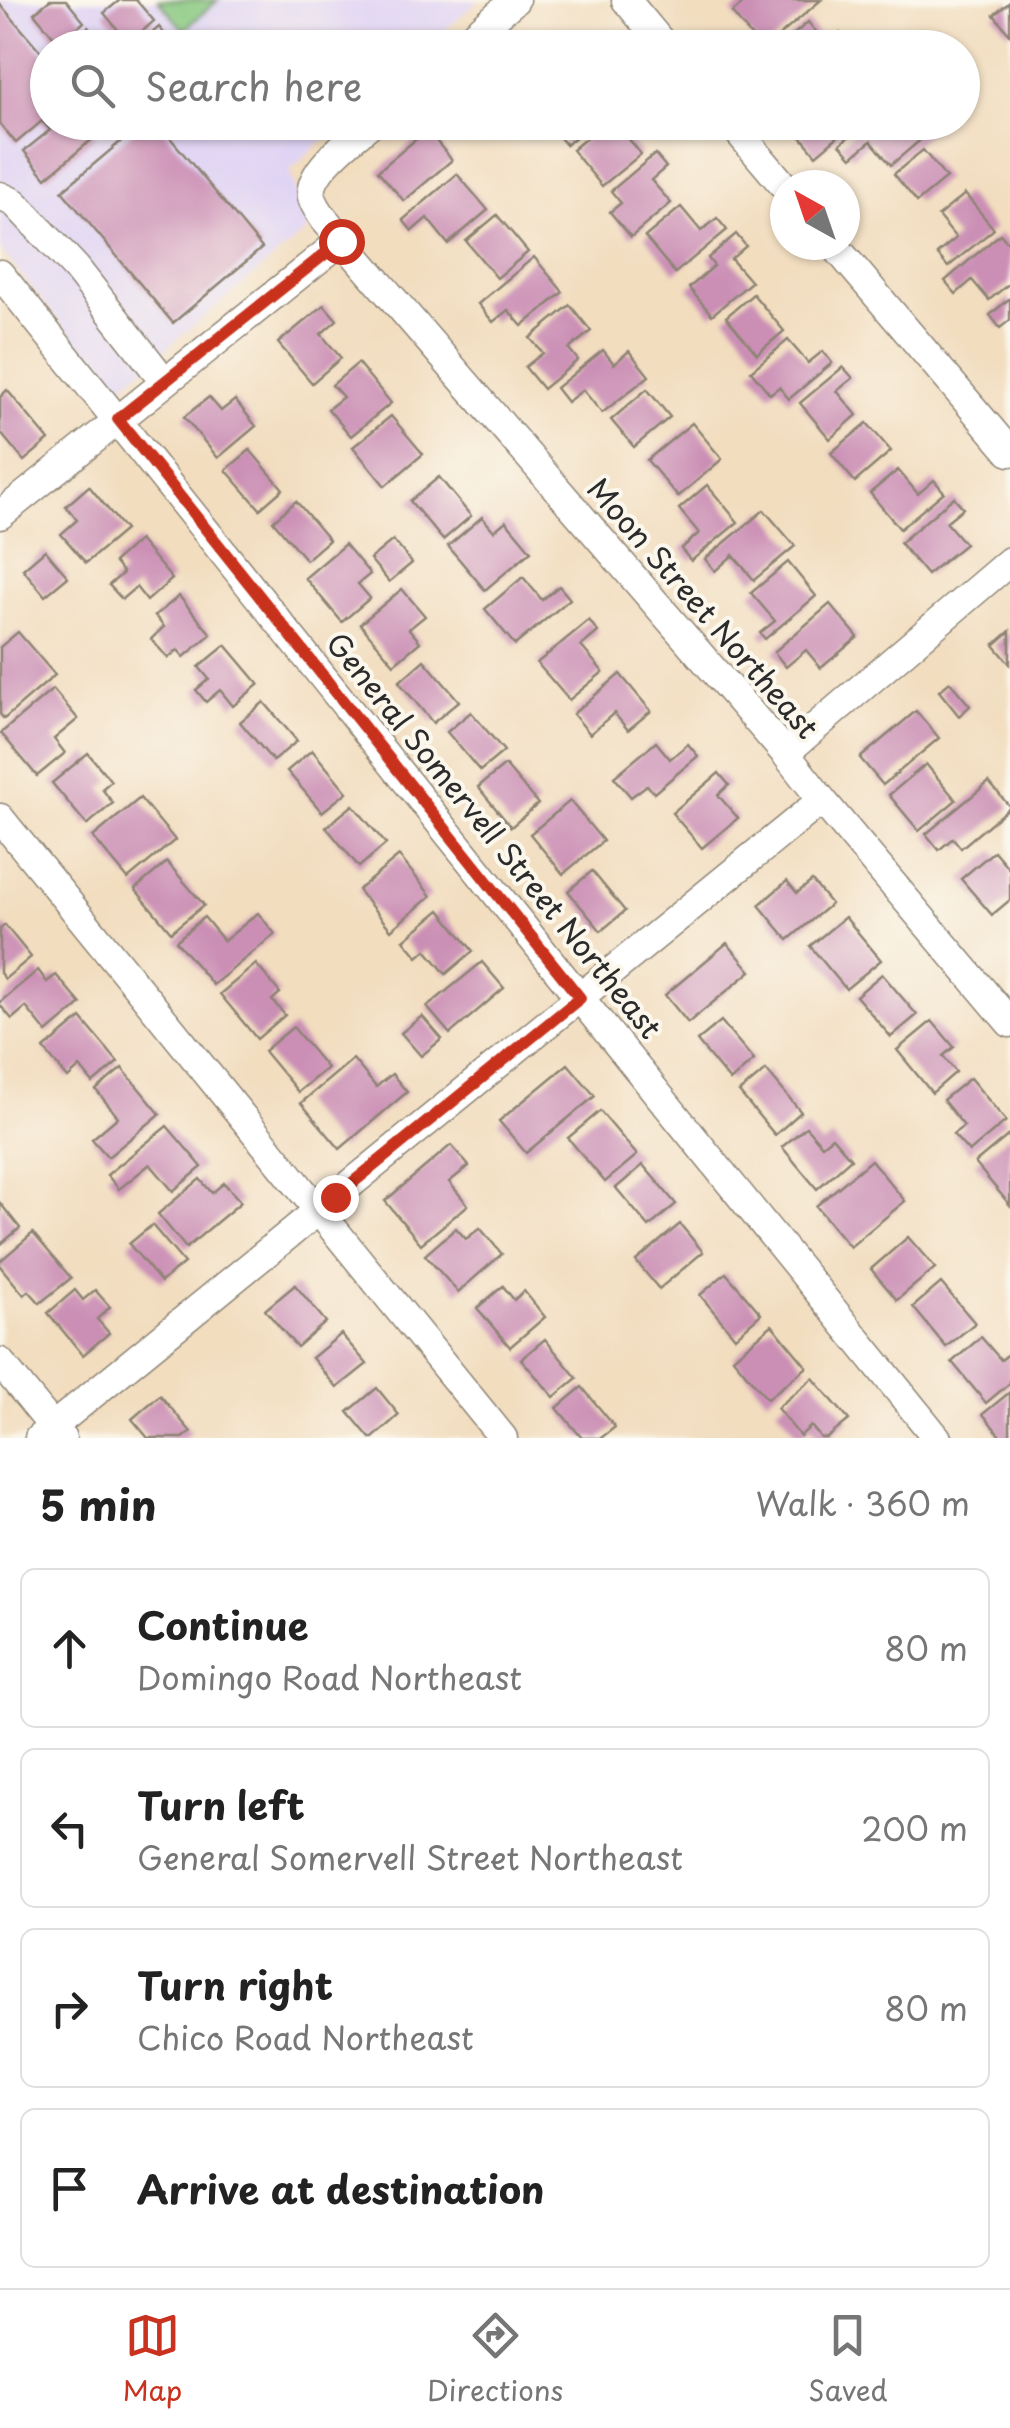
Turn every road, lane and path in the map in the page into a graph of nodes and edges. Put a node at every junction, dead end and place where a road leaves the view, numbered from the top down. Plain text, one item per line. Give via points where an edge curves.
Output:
1 (515, 0) edge
2 (626, 0) edge
3 (481, 30) edge
4 (651, 30) edge
5 (352, 140) edge
6 (745, 140) edge
7 (770, 170) edge
8 (0, 196) edge
9 (341, 241) junction
10 (847, 260) edge
11 (0, 274) edge
12 (165, 382) junction
13 (118, 419) junction
14 (1010, 452) edge
15 (0, 514) edge
16 (1010, 560) edge
17 (784, 753) junction
18 (822, 800) junction
19 (0, 818) edge
20 (580, 998) junction
21 (1010, 1023) edge
22 (318, 1211) junction
23 (0, 1362) edge
24 (52, 1434) edge
25 (504, 1438) edge
26 (937, 1438) edge

1 - 3 street
2 - 4 street
5 - 9 street, Moon Street Northeast via 312,185 312,198
6 - 7 street
8 - 12 street via 15,203 76,268
9 - 12 street
9 - 17 street, Moon Street Northeast
10 - 14 street
11 - 13 street, General Somervell Street Northeast
12 - 13 street
13 - 15 street
13 - 20 street, General Somervell Street Northeast
16 - 17 street
17 - 18 street, Moon Street Northeast
18 - 20 street
18 - 21 street, Moon Street Northeast
19 - 22 street
20 - 22 street
20 - 26 street, General Somervell Street Northeast
22 - 24 street
22 - 25 street
23 - 24 street

